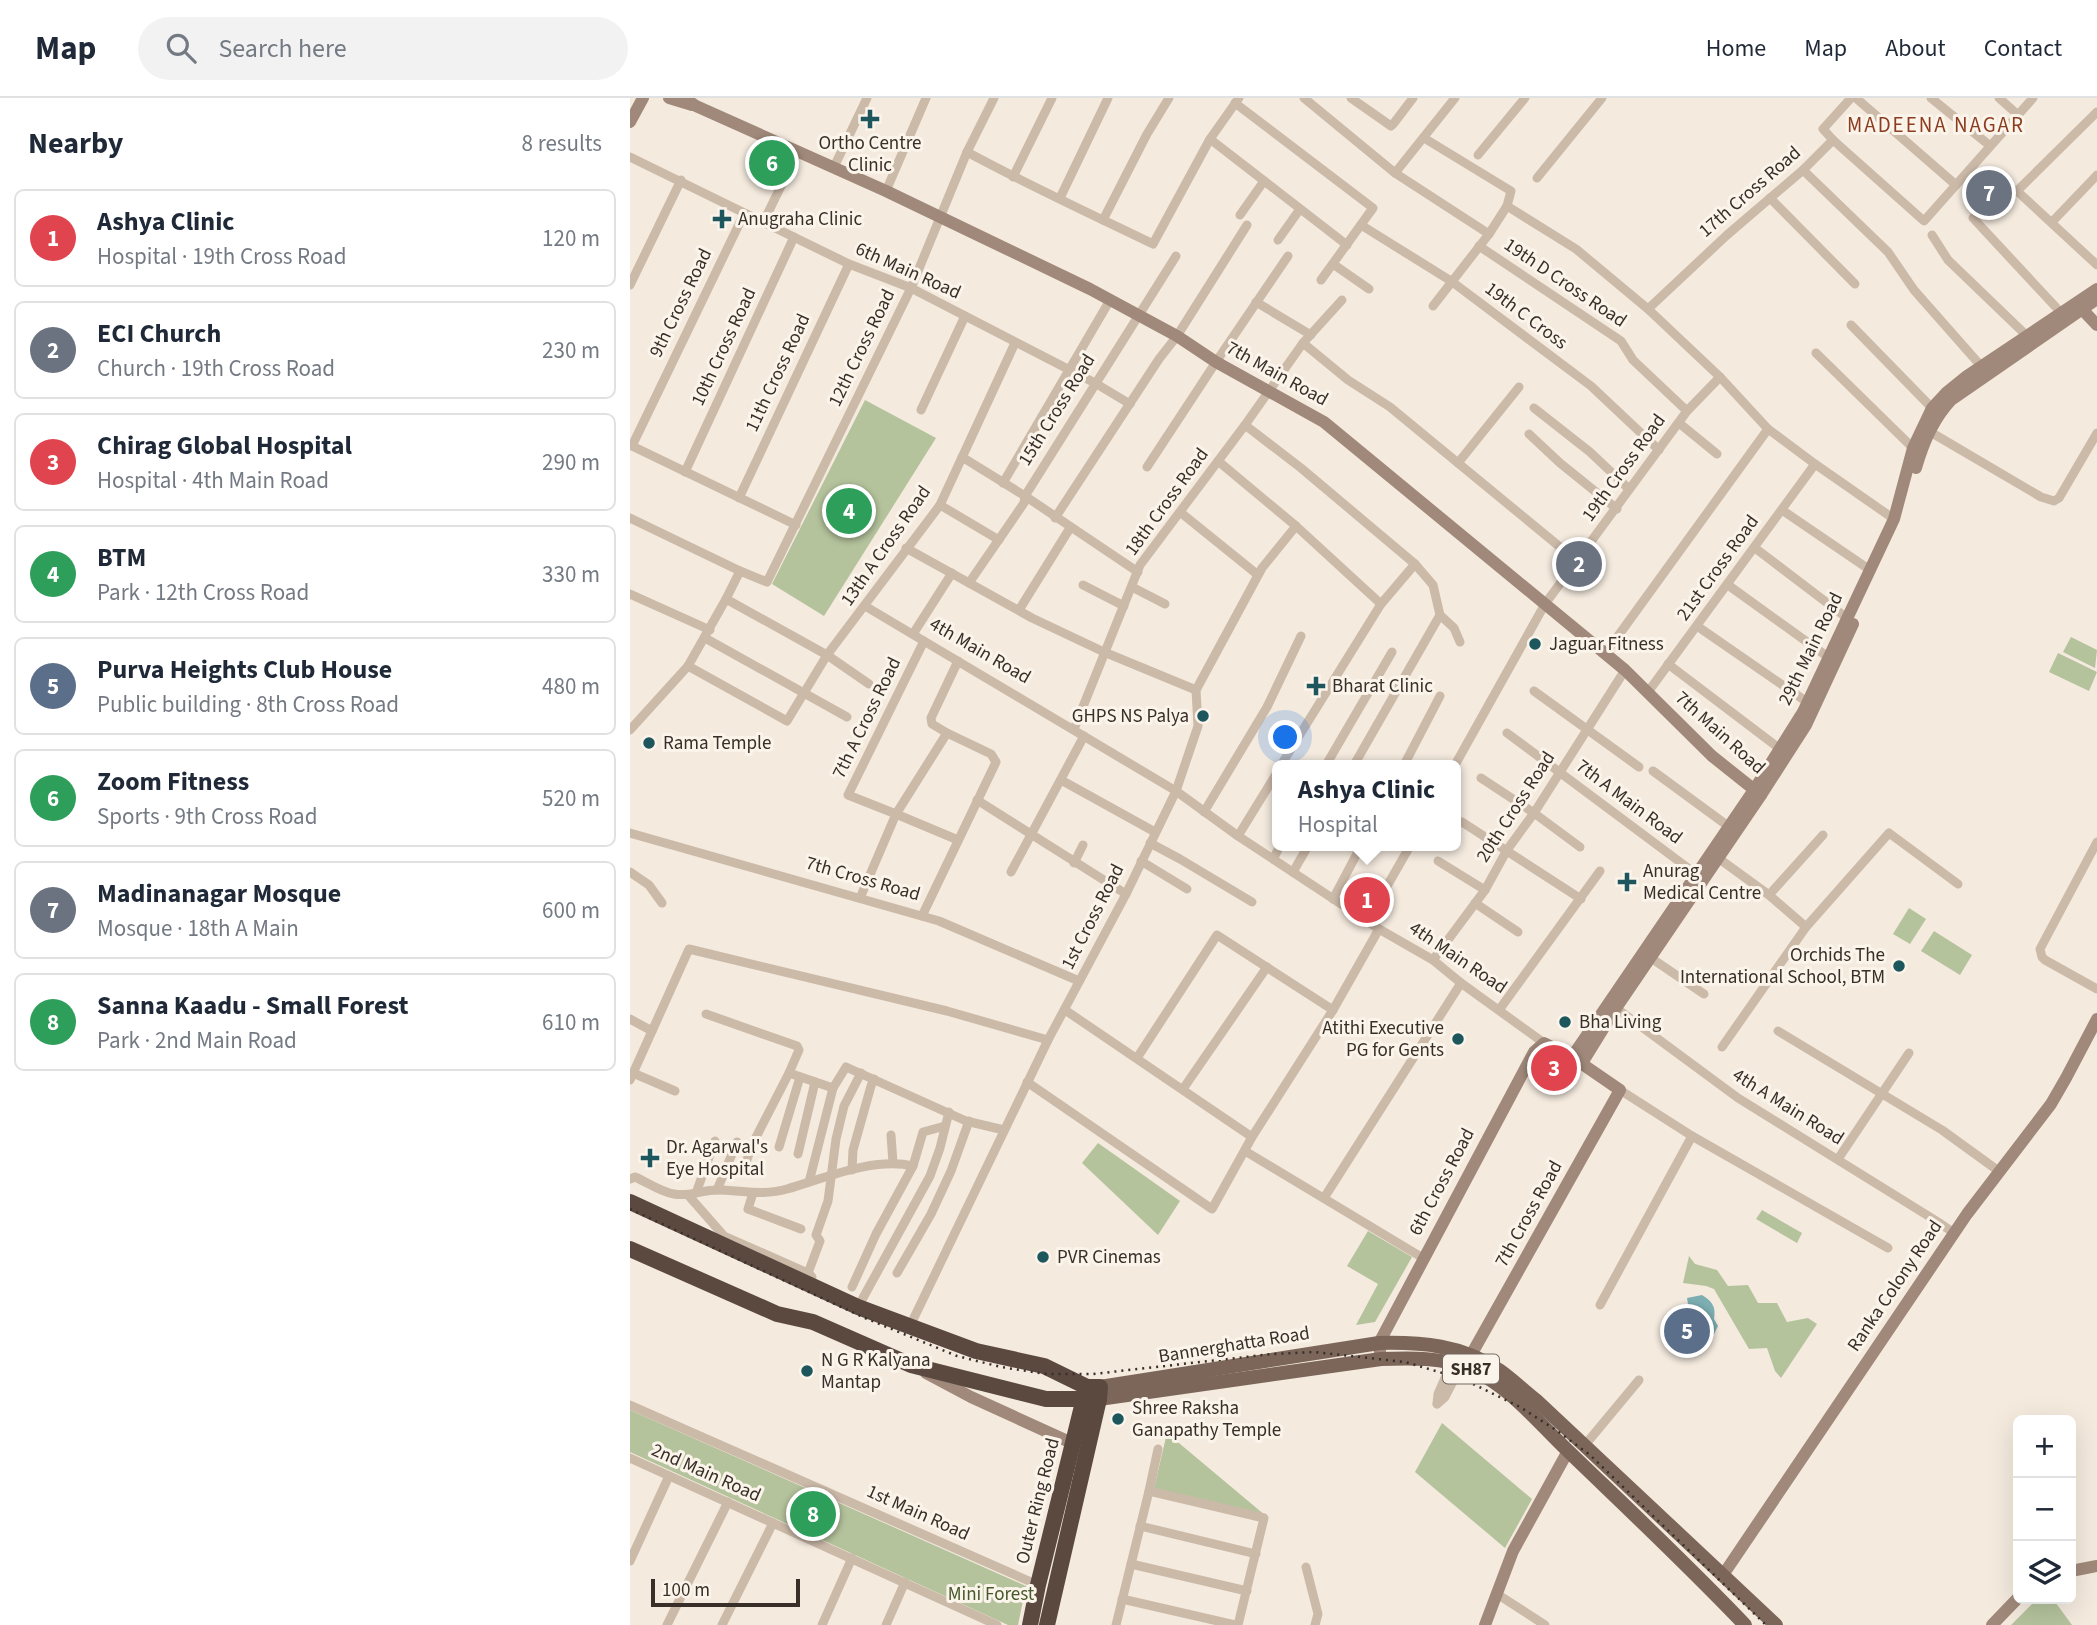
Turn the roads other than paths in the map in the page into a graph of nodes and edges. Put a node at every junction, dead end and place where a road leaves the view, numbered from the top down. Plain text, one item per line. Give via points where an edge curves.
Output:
1 (635, 98) edge
2 (643, 98) edge
3 (669, 98) edge
4 (684, 98) edge
5 (926, 98) edge
6 (994, 98) edge
7 (1052, 98) edge
8 (1108, 98) edge
9 (1169, 98) edge
10 (1304, 98) edge
11 (1351, 98) edge
12 (1413, 98) edge
13 (1455, 98) edge
14 (1525, 98) edge
15 (1602, 98) edge
16 (1853, 98) edge
17 (1931, 98) edge
18 (1999, 98) edge
19 (2033, 98) edge
20 (864, 99) edge
21 (1238, 101) edge
22 (696, 106) junction
23 (630, 108) edge
24 (2018, 115) junction
25 (2095, 119) edge
26 (630, 122) edge
27 (1424, 138) junction
28 (1210, 139) junction
29 (1833, 140) junction
30 (1989, 145) junction
31 (798, 151) junction
32 (967, 152) junction
33 (1478, 155) dead end
34 (630, 157) edge
35 (834, 167) junction
36 (1803, 170) junction
37 (1395, 173) junction
38 (2097, 175) edge
39 (1013, 177) junction
40 (1537, 178) dead end
41 (681, 180) junction
42 (1264, 181) junction
43 (1956, 185) junction
44 (886, 191) junction
45 (1060, 198) junction
46 (1770, 198) junction
47 (1507, 206) junction
48 (1300, 209) junction
49 (744, 214) junction
50 (1240, 215) dead end
51 (940, 217) junction
52 (1973, 218) dead end
53 (1103, 220) junction
54 (2052, 222) junction
55 (763, 223) junction
56 (1247, 225) dead end
57 (1361, 225) junction
58 (1489, 234) junction
59 (1933, 235) dead end
60 (794, 237) junction
61 (1278, 240) dead end
62 (1347, 245) junction
63 (1479, 246) junction
64 (1176, 256) dead end
65 (1288, 256) dead end
66 (849, 264) junction
67 (1333, 264) junction
68 (2097, 265) edge
69 (1321, 279) dead end
70 (1451, 281) junction
71 (1855, 284) dead end
72 (630, 285) edge
73 (911, 288) junction
74 (1368, 289) dead end
75 (2097, 289) edge
76 (2097, 299) edge
77 (1110, 300) junction
78 (1342, 300) dead end
79 (1256, 302) junction
80 (1433, 306) dead end
81 (2080, 307) junction
82 (1648, 309) junction
83 (1138, 314) junction
84 (2064, 315) junction
85 (965, 316) junction
86 (2097, 325) edge
87 (1851, 326) dead end
88 (1311, 335) junction
89 (2026, 335) junction
90 (1177, 336) junction
91 (1015, 343) junction
92 (1303, 344) junction
93 (1816, 353) dead end
94 (1216, 362) junction
95 (1982, 366) junction
96 (1069, 371) junction
97 (1720, 377) junction
98 (1095, 383) junction
99 (1519, 387) dead end
100 (1269, 390) junction
101 (1130, 404) junction
102 (1534, 408) dead end
103 (1932, 408) junction
104 (921, 411) dead end
105 (1687, 411) junction
106 (1679, 423) junction
107 (1245, 425) junction
108 (1769, 429) junction
109 (1926, 430) junction
110 (2097, 433) edge
111 (1529, 434) dead end
112 (631, 445) edge
113 (1659, 450) junction
114 (1917, 450) junction
115 (1717, 453) dead end
116 (961, 457) junction
117 (1218, 461) junction
118 (1458, 463) junction
119 (1815, 464) junction
120 (1147, 467) dead end
121 (685, 472) junction
122 (1003, 483) junction
123 (1629, 489) junction
124 (1025, 496) junction
125 (739, 498) junction
126 (940, 505) junction
127 (1617, 509) junction
128 (1782, 510) junction
129 (1180, 512) junction
130 (630, 518) edge
131 (1055, 518) junction
132 (1894, 519) junction
133 (796, 525) junction
134 (1296, 526) junction
135 (1070, 528) junction
136 (999, 540) junction
137 (906, 548) junction
138 (1755, 548) junction
139 (1577, 561) junction
140 (1415, 564) junction
141 (1870, 570) junction
142 (740, 571) junction
143 (1138, 572) junction
144 (952, 573) junction
145 (1258, 575) junction
146 (969, 583) junction
147 (1083, 585) dead end
148 (1728, 585) junction
149 (1132, 587) junction
150 (630, 594) edge
151 (726, 599) junction
152 (1165, 604) dead end
153 (1381, 604) junction
154 (1545, 604) junction
155 (865, 606) junction
156 (1124, 606) junction
157 (1019, 610) junction
158 (1440, 615) junction
159 (1847, 618) junction
160 (1697, 626) junction
161 (707, 634) junction
162 (913, 634) junction
163 (1301, 636) dead end
164 (924, 641) junction
165 (1460, 642) dead end
166 (1104, 652) junction
167 (1392, 652) dead end
168 (1605, 653) junction
169 (827, 655) junction
170 (1828, 657) junction
171 (958, 662) junction
172 (1668, 664) junction
173 (688, 666) junction
174 (1625, 670) junction
175 (869, 684) dead end
176 (1196, 691) junction
177 (1534, 691) dead end
178 (804, 692) junction
179 (1648, 692) junction
180 (1440, 696) dead end
181 (1807, 702) junction
182 (847, 717) dead end
183 (1074, 729) junction
184 (1588, 729) junction
185 (630, 730) edge
186 (947, 733) junction
187 (1507, 733) dead end
188 (1084, 736) junction
189 (1780, 749) junction
190 (1284, 760) edge
191 (1329, 760) edge
192 (1357, 760) edge
193 (1407, 760) edge
194 (1458, 760) edge
195 (1639, 766) dead end
196 (1559, 771) junction
197 (1653, 771) dead end
198 (1480, 778) dead end
199 (1061, 780) junction
200 (1272, 781) edge
201 (1176, 791) junction
202 (1758, 792) junction
203 (977, 800) junction
204 (1205, 812) junction
205 (1534, 813) junction
206 (896, 814) junction
207 (1462, 822) dead end
208 (1728, 826) junction
209 (1155, 832) junction
210 (630, 833) edge
211 (1030, 835) junction
212 (1823, 835) dead end
213 (1238, 836) junction
214 (958, 840) junction
215 (2097, 842) edge
216 (1150, 843) junction
217 (1083, 845) dead end
218 (1580, 847) dead end
219 (1507, 850) junction
220 (1277, 851) edge
221 (1305, 851) edge
222 (1358, 851) edge
223 (1406, 851) edge
224 (1715, 855) junction
225 (1273, 859) junction
226 (1141, 861) junction
227 (1438, 861) dead end
228 (1074, 863) junction
229 (630, 872) edge
230 (1011, 872) dead end
231 (1293, 872) junction
232 (1600, 872) dead end
233 (1696, 874) junction
234 (1958, 884) dead end
235 (1187, 889) dead end
236 (1485, 890) junction
237 (1125, 894) junction
238 (1769, 895) junction
239 (860, 898) junction
240 (1334, 899) junction
241 (1581, 899) junction
242 (1252, 902) dead end
243 (662, 903) dead end
244 (1475, 903) junction
245 (922, 916) junction
246 (1367, 921) junction
247 (1806, 927) junction
248 (1379, 929) junction
249 (1518, 932) dead end
250 (1651, 958) junction
251 (1433, 960) junction
252 (1267, 967) junction
253 (1079, 981) junction
254 (1461, 983) junction
255 (2097, 989) edge
256 (1704, 994) dead end
257 (1613, 1005) junction
258 (1065, 1010) junction
259 (1333, 1010) junction
260 (1499, 1010) junction
261 (706, 1014) dead end
262 (2097, 1018) edge
263 (630, 1019) edge
264 (652, 1031) junction
265 (1778, 1031) dead end
266 (1048, 1040) junction
267 (1544, 1043) junction
268 (1722, 1047) dead end
269 (1909, 1053) dead end
270 (1137, 1058) junction
271 (1577, 1060) junction
272 (789, 1073) junction
273 (861, 1073) junction
274 (632, 1077) edge
275 (800, 1077) junction
276 (874, 1079) junction
277 (815, 1082) junction
278 (1027, 1082) junction
279 (833, 1088) junction
280 (1183, 1089) junction
281 (1620, 1090) junction
282 (675, 1091) dead end
283 (1882, 1093) junction
284 (949, 1112) junction
285 (969, 1121) junction
286 (945, 1126) junction
287 (1004, 1130) junction
288 (891, 1135) dead end
289 (1692, 1136) junction
290 (1252, 1137) junction
291 (715, 1141) dead end
292 (737, 1142) dead end
293 (779, 1147) dead end
294 (1245, 1151) junction
295 (798, 1154) dead end
296 (1838, 1159) junction
297 (893, 1163) junction
298 (913, 1166) junction
299 (852, 1170) junction
300 (2000, 1172) junction
301 (743, 1173) dead end
302 (832, 1176) junction
303 (630, 1179) edge
304 (809, 1182) junction
305 (717, 1190) junction
306 (753, 1193) junction
307 (692, 1194) junction
308 (1324, 1198) junction
309 (630, 1202) edge
310 (801, 1228) dead end
311 (1954, 1233) junction
312 (1888, 1248) dead end
313 (630, 1249) edge
314 (1423, 1258) junction
315 (808, 1273) junction
316 (897, 1273) dead end
317 (852, 1287) dead end
318 (827, 1293) junction
319 (1600, 1305) dead end
320 (858, 1307) junction
321 (910, 1326) junction
322 (1379, 1343) junction
323 (1381, 1359) junction
324 (1462, 1363) junction
325 (911, 1365) junction
326 (1639, 1380) dead end
327 (1093, 1393) junction
328 (630, 1405) edge
329 (1074, 1444) junction
330 (1586, 1445) junction
331 (1158, 1449) dead end
332 (1568, 1451) junction
333 (630, 1458) edge
334 (669, 1476) junction
335 (1149, 1491) junction
336 (728, 1502) junction
337 (774, 1523) junction
338 (1140, 1527) junction
339 (1256, 1554) junction
340 (852, 1558) junction
341 (630, 1561) edge
342 (1131, 1564) junction
343 (2097, 1566) edge
344 (1306, 1567) dead end
345 (2076, 1570) edge
346 (1723, 1575) junction
347 (905, 1582) junction
348 (1038, 1585) junction
349 (1247, 1591) junction
350 (1497, 1594) junction
351 (1122, 1599) junction
352 (2013, 1603) edge
353 (667, 1625) edge
354 (722, 1625) edge
355 (822, 1625) edge
356 (886, 1625) edge
357 (998, 1625) edge
358 (1030, 1625) edge
359 (1047, 1625) edge
360 (1116, 1625) edge
361 (1237, 1625) edge
362 (1315, 1625) edge
363 (1485, 1625) edge
364 (1545, 1625) edge
365 (1745, 1625) edge
366 (1776, 1625) edge
367 (1992, 1625) edge

1 - 23 main road
2 - 26 main road
3 - 22 main road, 7th Main Road
4 - 22 main road, 7th Main Road
5 - 44 street
6 - 32 street, 12th Cross Road
7 - 39 street
8 - 45 street
9 - 53 street
10 - 37 street
11 - 12 street via 1391,125
13 - 27 street
14 - 33 street
15 - 40 street
16 - 29 street via 1823,129
16 - 43 street
17 - 30 street
18 - 24 street
19 - 24 street
20 - 35 street
21 - 28 street
21 - 57 street via 1373,208
22 - 31 main road, 7th Main Road
24 - 30 street
25 - 54 street via 2017,191
27 - 37 street
27 - 47 street via 1511,191
28 - 42 street
28 - 53 street via 1153,244
29 - 36 street, 17th Cross Road
29 - 43 street via 1924,221
30 - 43 street
31 - 35 main road, 7th Main Road
31 - 55 street
32 - 39 street
32 - 51 street, 12th Cross Road
34 - 41 street, 6th Main Road
35 - 44 main road, 7th Main Road
36 - 46 street, 17th Cross Road
36 - 95 street via 1888,252 1914,290
37 - 58 street
38 - 54 street
39 - 45 street
41 - 49 street, 6th Main Road
41 - 72 street
42 - 48 street
42 - 50 street
44 - 51 main road, 7th Main Road
45 - 53 street
46 - 71 street
46 - 82 street, 17th Cross Road
47 - 58 street
47 - 82 street via 1576,248
48 - 61 street
48 - 62 street
49 - 55 street, 6th Main Road
49 - 112 street, 9th Cross Road
51 - 73 street, 12th Cross Road
51 - 77 main road, 7th Main Road
52 - 84 street
54 - 68 street
55 - 60 street, 6th Main Road
56 - 90 street
57 - 62 street
57 - 70 street, 19th C Cross
58 - 63 street
59 - 89 street via 1948,260
60 - 66 street, 6th Main Road
60 - 121 street, 10th Cross Road
62 - 67 street
63 - 70 street
63 - 105 street, 19th D Cross Road via 1620,341 1633,360
64 - 83 street, 15th Cross Road
65 - 79 street
66 - 73 street, 6th Main Road
66 - 125 street, 11th Cross Road
67 - 69 street
67 - 74 street
70 - 80 street
70 - 113 street, 19th C Cross via 1591,386
73 - 85 street, 6th Main Road
73 - 133 street, 12th Cross Road
75 - 81 main road, 29th Main Road
76 - 81 main road, 29th Main Road
77 - 83 main road, 7th Main Road
77 - 96 street
78 - 88 street, 18th Cross Road
79 - 88 street
79 - 94 street
81 - 84 main road, 29th Main Road
81 - 86 main road
82 - 97 street
83 - 90 main road, 7th Main Road
83 - 98 street, 15th Cross Road
84 - 89 main road, 29th Main Road
84 - 109 main road, 29th Main Road via 1951,400
85 - 91 street, 6th Main Road
85 - 104 street
87 - 103 street
88 - 92 street, 18th Cross Road
89 - 95 main road, 29th Main Road
90 - 94 main road, 7th Main Road
90 - 101 street
91 - 96 street, 6th Main Road
91 - 116 street, 13th A Cross Road
92 - 100 street, 18th Cross Road
92 - 118 street, 7th Main Road
93 - 114 street
94 - 100 main road, 7th Main Road
94 - 120 street
95 - 103 main road, 29th Main Road
96 - 98 street, 6th Main Road
96 - 122 street
97 - 105 street, 19th Cross Road
97 - 108 street
98 - 101 street, 6th Main Road
98 - 124 street, 15th Cross Road
99 - 118 street
100 - 107 street, 18th Cross Road
100 - 154 main road, 7th Main Road via 1324,422
101 - 131 street
102 - 123 street
103 - 109 main road, 29th Main Road
105 - 106 street, 19th Cross Road
106 - 113 street, 19th Cross Road
106 - 115 street
107 - 117 street, 18th Cross Road
107 - 140 street
108 - 119 street
108 - 168 street
109 - 110 street via 2054,501
109 - 114 main road, 29th Main Road
111 - 127 street
112 - 121 street
113 - 123 street, 19th Cross Road
114 - 132 main road, 29th Main Road
114 - 202 main road, 29th Main Road via 1900,524 1806,725
116 - 122 street
116 - 126 street, 13th A Cross Road
117 - 129 street, 18th Cross Road
117 - 134 street
118 - 139 street, 7th Main Road
119 - 128 street, 21st Cross Road
119 - 132 street
121 - 125 street
122 - 124 street
123 - 127 street, 19th Cross Road
124 - 131 street
124 - 136 street, 15th Cross Road
125 - 133 street
126 - 136 street
126 - 137 street, 13th A Cross Road
127 - 139 street, 19th Cross Road
128 - 138 street, 21st Cross Road
128 - 141 street
129 - 143 street, 18th Cross Road
129 - 145 street
130 - 142 street
131 - 135 street
132 - 141 main road, 29th Main Road
133 - 142 street, 12th Cross Road via 767,582
134 - 145 street
134 - 153 street
135 - 143 street
135 - 157 street
136 - 146 street, 15th Cross Road
137 - 144 street
137 - 155 street, 13th A Cross Road
138 - 148 street, 21st Cross Road
138 - 159 street
139 - 154 street, 19th Cross Road
140 - 153 street
140 - 158 street via 1433,585
141 - 159 main road, 29th Main Road
142 - 151 street
143 - 149 street, 18th Cross Road
144 - 146 street
144 - 162 street
145 - 176 street
146 - 157 street
147 - 156 street
148 - 160 street, 21st Cross Road
148 - 170 street
149 - 152 street
149 - 156 street, 18th Cross Road
150 - 161 street
151 - 161 street
151 - 169 street
153 - 190 street
154 - 168 main road, 7th Main Road
154 - 194 street, 19th Cross Road
155 - 162 street, 4th Main Road
155 - 169 street, 13th A Cross Road
156 - 166 street, 18th Cross Road
157 - 166 street
158 - 165 street via 1454,628
158 - 192 street
159 - 170 main road, 29th Main Road
160 - 172 street, 21st Cross Road
160 - 181 street
161 - 173 street
161 - 178 street
162 - 164 street, 4th Main Road
163 - 204 street via 1267,707
164 - 171 street, 4th Main Road
164 - 206 street, 7th A Cross Road via 848,794
166 - 176 street
166 - 183 street, 18th Cross Road
167 - 191 street
168 - 174 main road, 7th Main Road
169 - 175 street
169 - 178 street, 13th A Cross Road
170 - 181 main road, 29th Main Road
171 - 183 street, 4th Main Road
171 - 186 street via 931,718 932,724
172 - 179 street, 21st Cross Road
172 - 189 street
173 - 178 street, 13th A Cross Road via 787,721
173 - 185 street
174 - 179 main road, 7th Main Road
174 - 184 street, 20th Cross Road
176 - 201 street, 1st Cross Road via 1198,726
177 - 184 street, 7th A Main Road
178 - 182 street
179 - 202 main road, 7th Main Road via 1712,756
180 - 193 street
181 - 189 main road, 29th Main Road
183 - 188 street, 4th Main Road
184 - 195 street, 7th A Main Road
184 - 196 street, 20th Cross Road
186 - 203 street via 996,758
186 - 206 street
187 - 196 street, 7th A Main Road
188 - 199 street
188 - 201 street, 4th Main Road
189 - 202 main road, 29th Main Road
196 - 205 street, 20th Cross Road
196 - 233 street, 7th A Main Road
197 - 208 street
198 - 205 street
199 - 209 street
199 - 211 street
200 - 213 street
201 - 204 street, 4th Main Road
201 - 209 street, 1st Cross Road
202 - 208 main road, 29th Main Road
202 - 224 main road, 29th Main Road
203 - 211 street
203 - 214 street
204 - 213 street, 4th Main Road
205 - 218 street
205 - 219 street, 20th Cross Road
206 - 214 street
206 - 239 street
207 - 219 street
208 - 224 main road, 29th Main Road
209 - 216 street, 1st Cross Road
210 - 239 street, 7th Cross Road
211 - 228 street
211 - 230 street
212 - 238 street
213 - 225 street, 4th Main Road
214 - 245 street
215 - 255 street via 2040,949 2045,960
216 - 226 street, 1st Cross Road
216 - 242 street
217 - 228 street
219 - 236 street, 20th Cross Road
219 - 241 street
220 - 225 street
221 - 231 street
222 - 240 street
223 - 246 street
224 - 233 main road, 29th Main Road
224 - 238 street
224 - 250 main road, 29th Main Road
225 - 231 street, 4th Main Road
226 - 235 street
226 - 237 street, 1st Cross Road
227 - 236 street
228 - 237 street
229 - 243 street via 649,885
231 - 240 street, 4th Main Road
232 - 241 street
233 - 257 main road, 29th Main Road
234 - 247 street via 1889,833
236 - 244 street, 20th Cross Road
237 - 253 street, 1st Cross Road
238 - 247 street
239 - 245 street, 7th Cross Road
240 - 246 street, 4th Main Road
241 - 260 street
244 - 249 street
244 - 251 street, 20th Cross Road
245 - 253 street, 7th Cross Road
246 - 248 street, 4th Main Road
247 - 268 street
248 - 251 street, 4th Main Road
248 - 259 street
250 - 256 street
250 - 257 main road, 29th Main Road
251 - 254 street, 4th Main Road
252 - 259 street
252 - 270 street via 1217,935
252 - 280 street
253 - 258 street, 1st Cross Road
254 - 260 street, 4th Main Road
254 - 308 street
257 - 271 main road, 29th Main Road
257 - 296 street, 4th A Main Road via 1738,1098
258 - 266 street, 1st Cross Road
258 - 270 street
259 - 290 street
260 - 267 street, 4th Main Road
261 - 272 street via 797,1046
262 - 300 main road, Ranka Colony Road via 2051,1104
263 - 264 street
264 - 266 street via 689,949
264 - 274 street
265 - 283 street
266 - 278 street, 1st Cross Road
267 - 271 main road, 4th Main Road
267 - 314 main road, 6th Cross Road via 1534,1052
269 - 283 street
270 - 280 street
271 - 281 main road, 4th Main Road
272 - 275 street
272 - 301 street
273 - 276 street
273 - 279 street via 846,1067
273 - 302 street via 844,1106
274 - 282 street
275 - 277 street
275 - 293 street
276 - 284 street
276 - 299 street via 853,1150
277 - 279 street
277 - 295 street
278 - 287 street, 1st Cross Road
278 - 294 street via 1212,1209
279 - 304 street
280 - 290 street
281 - 289 street, 4th Main Road
281 - 324 main road, 7th Cross Road
283 - 296 street
283 - 300 street
284 - 285 street
284 - 286 street
285 - 287 street
285 - 316 street via 931,1214
286 - 298 street via 923,1132
286 - 320 street via 930,1176
287 - 321 street, 1st Cross Road
288 - 297 street
289 - 312 street, 4th Main Road
289 - 319 street
290 - 294 street
291 - 307 street
292 - 305 street
294 - 308 street
296 - 311 street, 4th A Main Road
297 - 298 street
297 - 299 street
298 - 317 street
299 - 302 street
300 - 311 main road, Ranka Colony Road
302 - 304 street
302 - 315 street via 816,1235 820,1241
303 - 307 street via 635,1177 674,1194
304 - 306 street
305 - 306 street
305 - 307 street
306 - 310 street via 748,1209
307 - 315 street via 724,1236
308 - 314 street
309 - 318 highway
311 - 346 main road, Ranka Colony Road
313 - 325 highway, Bannerghatta Road via 776,1314 813,1322
314 - 322 main road, 6th Cross Road
315 - 318 street
318 - 320 highway
320 - 321 highway
321 - 327 highway via 976,1351 1044,1366
322 - 323 main road
322 - 324 main road, Bannerghatta Road / SH87 via 1418,1342 1446,1348
322 - 327 main road, Bannerghatta Road / SH87
323 - 324 main road, Bannerghatta Road / SH87
323 - 327 main road, Bannerghatta Road / SH87
324 - 330 main road, Bannerghatta Road / SH87 via 1501,1372
324 - 332 main road, Bannerghatta Road / SH87 via 1510,1396
325 - 327 highway, Bannerghatta Road via 1046,1399
325 - 329 main road
326 - 330 street
327 - 329 highway, Outer Ring Road
327 - 359 highway, Outer Ring Road
328 - 348 street, 1st Main Road
329 - 348 highway, Outer Ring Road
330 - 346 main road, Bannerghatta Road / SH87
331 - 335 street
332 - 350 main road via 1513,1551
332 - 365 main road, Bannerghatta Road / SH87
333 - 334 street, 2nd Main Road
334 - 336 street, 2nd Main Road
334 - 341 street
335 - 338 street
335 - 339 street via 1264,1518
336 - 337 street, 2nd Main Road
336 - 353 street
337 - 340 street, 2nd Main Road
337 - 354 street
338 - 339 street
338 - 342 street
339 - 349 street
340 - 347 street, 2nd Main Road
340 - 355 street
342 - 349 street
342 - 351 street
343 - 345 main road
344 - 362 street via 1318,1614
346 - 366 main road, Bannerghatta Road / SH87
347 - 356 street
347 - 357 street, 2nd Main Road
348 - 358 highway, Outer Ring Road
349 - 361 street
350 - 363 main road
350 - 364 street
351 - 360 street
351 - 361 street
352 - 367 main road

